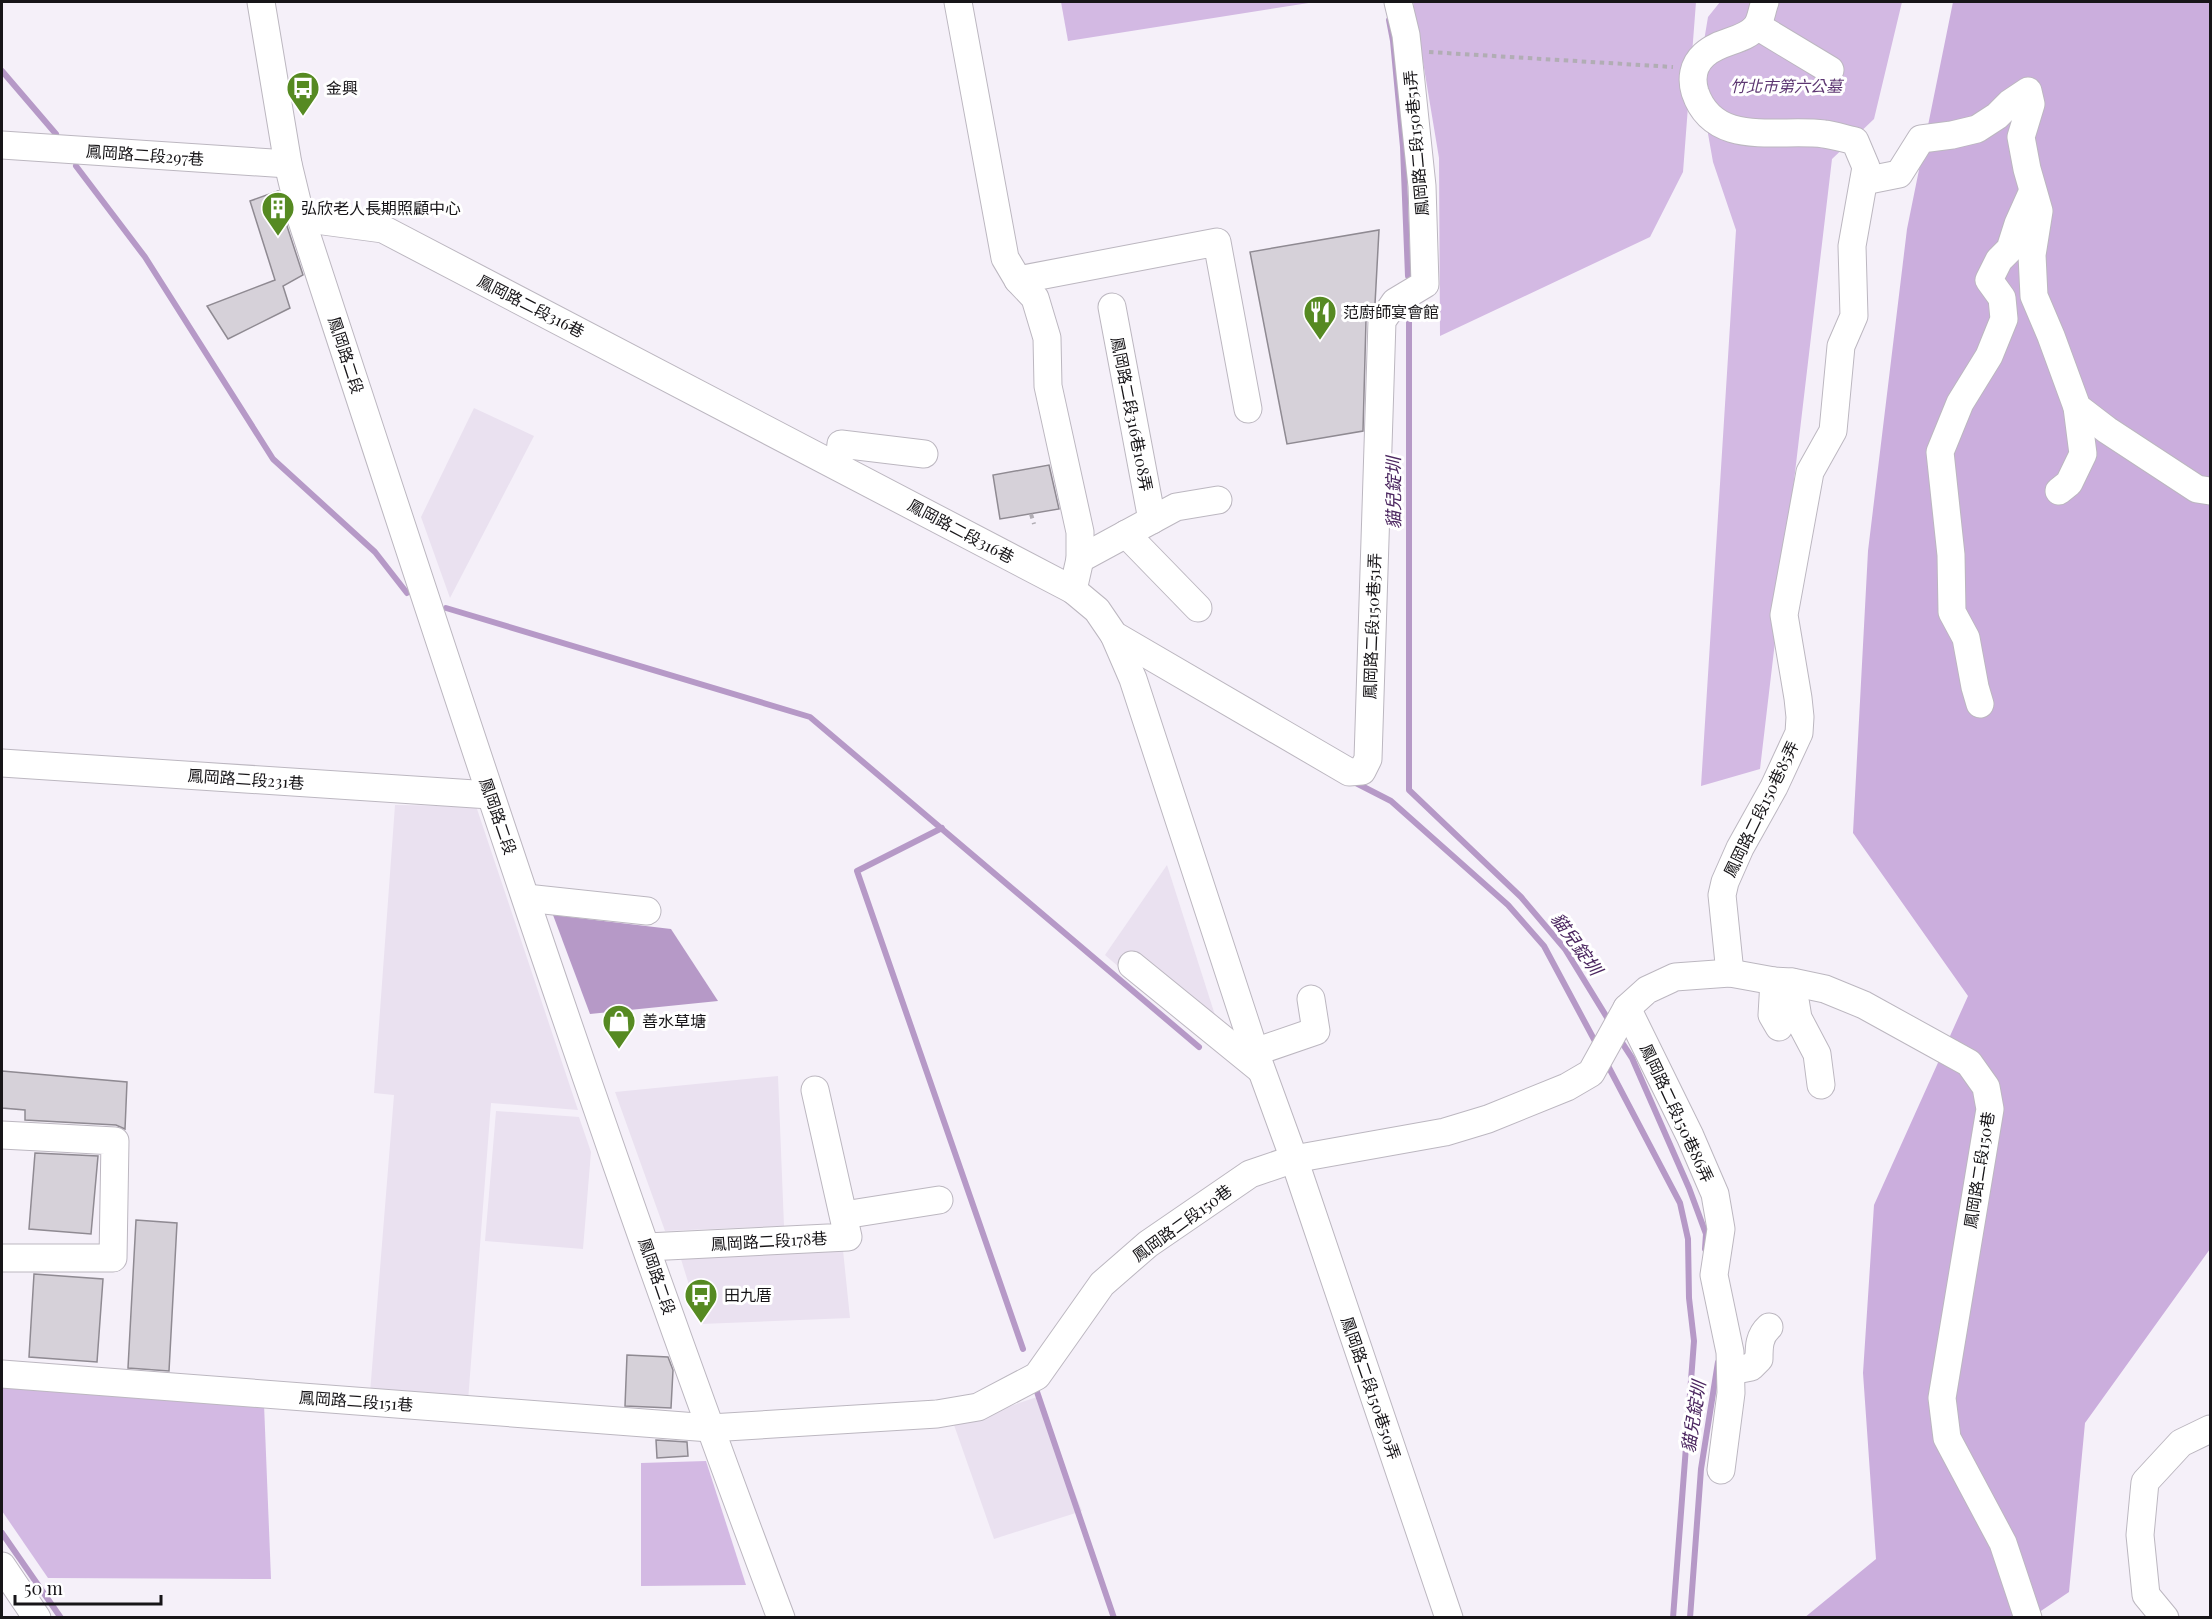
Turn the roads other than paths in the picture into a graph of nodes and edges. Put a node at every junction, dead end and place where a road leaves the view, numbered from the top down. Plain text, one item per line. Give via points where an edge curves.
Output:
1 (261, 2) edge
2 (958, 2) edge
3 (1398, 2) edge
4 (1761, 14) edge
5 (1830, 70) dead end
6 (2, 145) edge
7 (288, 164) junction
8 (1864, 181) junction
9 (2033, 192) junction
10 (301, 218) junction
11 (1018, 280) junction
12 (1112, 307) dead end
13 (2077, 407) junction
14 (1248, 409) dead end
15 (924, 454) dead end
16 (838, 466) junction
17 (2059, 490) dead end
18 (2211, 491) edge
19 (1218, 500) dead end
20 (1152, 520) junction
21 (1126, 534) junction
22 (1080, 559) junction
23 (1073, 590) junction
24 (1198, 608) dead end
25 (1114, 635) junction
26 (1980, 704) dead end
27 (2, 763) edge
28 (490, 795) junction
29 (526, 898) junction
30 (647, 911) dead end
31 (1132, 965) dead end
32 (1730, 973) junction
33 (1783, 982) junction
34 (1311, 999) dead end
35 (1623, 1017) junction
36 (1779, 1027) dead end
37 (1259, 1062) junction
38 (1821, 1085) dead end
39 (815, 1090) dead end
40 (2, 1135) edge
41 (1294, 1159) junction
42 (939, 1200) dead end
43 (844, 1215) junction
44 (647, 1247) junction
45 (2, 1258) edge
46 (1769, 1327) dead end
47 (1731, 1371) junction
48 (2, 1374) edge
49 (710, 1428) junction
50 (2211, 1429) edge
51 (1721, 1470) dead end
52 (2, 1566) edge
53 (37, 1617) edge
54 (782, 1617) edge
55 (1449, 1617) edge
56 (2028, 1617) edge
57 (2165, 1617) edge

1 - 7 street, 鳳岡路二段
2 - 11 street via 1005,258
3 - 25 street, 鳳岡路二段150巷51弄 via 1408,51 1422,186 1425,284 1395,302 1382,321 1368,759 1362,771 1349,772
4 - 5 street
4 - 8 street, 鳳岡路二段150巷85弄 via 1745,36 1722,43 1703,55 1692,81 1698,99 1711,117 1733,131 1824,134 1855,141 1866,167
6 - 7 street, 鳳岡路二段297巷
7 - 10 street, 鳳岡路二段
8 - 9 street via 1899,174 1922,140 1977,129 2028,91 2031,104 2021,137
8 - 32 street, 鳳岡路二段150巷85弄 via 1852,246 1854,316 1841,346 1833,431 1810,472 1784,615 1799,708 1799,733 1725,882 1722,895
9 - 13 street via 2039,211 2032,255 2034,296
9 - 26 street via 2010,249 1989,280 2002,298 2004,319 1940,452 1951,555 1952,612 1966,638
10 - 16 street, 鳳岡路二段316巷 via 383,229
10 - 28 street, 鳳岡路二段
11 - 14 street via 1217,242
11 - 22 street via 1035,298 1047,338 1048,386 1080,532
12 - 20 street, 鳳岡路二段316巷108弄
13 - 17 street via 2083,454 2069,483
13 - 18 street via 2197,489
15 - 16 street via 840,444
16 - 23 street, 鳳岡路二段316巷
19 - 20 street via 1176,507
20 - 21 street
21 - 22 street
21 - 24 street
22 - 23 street
23 - 25 street, 鳳岡路二段150巷51弄 via 1097,610
25 - 37 street, 鳳岡路二段150巷51弄 via 1133,679
27 - 28 street, 鳳岡路二段231巷
28 - 29 street, 鳳岡路二段
29 - 30 street
29 - 44 street, 鳳岡路二段
31 - 37 street
32 - 33 street, 鳳岡路二段150巷
32 - 35 street, 鳳岡路二段150巷 via 1675,978 1647,990
33 - 36 street via 1772,1015
33 - 38 street via 1817,1054
33 - 56 street, 鳳岡路二段150巷 via 1825,989 1864,1005 1969,1063 1986,1087 1990,1109 1942,1398 1947,1438 2003,1543
34 - 37 street via 1316,1031
35 - 41 street, 鳳岡路二段150巷 via 1591,1072 1566,1087 1488,1119 1444,1132
35 - 47 street, 鳳岡路二段150巷86弄 via 1690,1136 1715,1194 1720,1228 1714,1275
37 - 41 street, 鳳岡路二段150巷51弄
39 - 43 street, 鳳岡路二段178巷
40 - 45 street via 115,1141 113,1258
41 - 49 street, 鳳岡路二段150巷 via 1250,1174 1148,1244 1102,1284 1037,1376 978,1407 938,1414
41 - 55 street, 鳳岡路二段150巷50弄
42 - 43 street
43 - 44 street, 鳳岡路二段178巷 via 849,1237
44 - 49 street, 鳳岡路二段
46 - 47 street via 1763,1333 1759,1359 1751,1367
47 - 51 street, 鳳岡路二段150巷86弄
48 - 49 street, 鳳岡路二段151巷
49 - 54 street, 鳳岡路二段
50 - 57 street via 2181,1443 2145,1482 2140,1535 2146,1595
52 - 53 street

